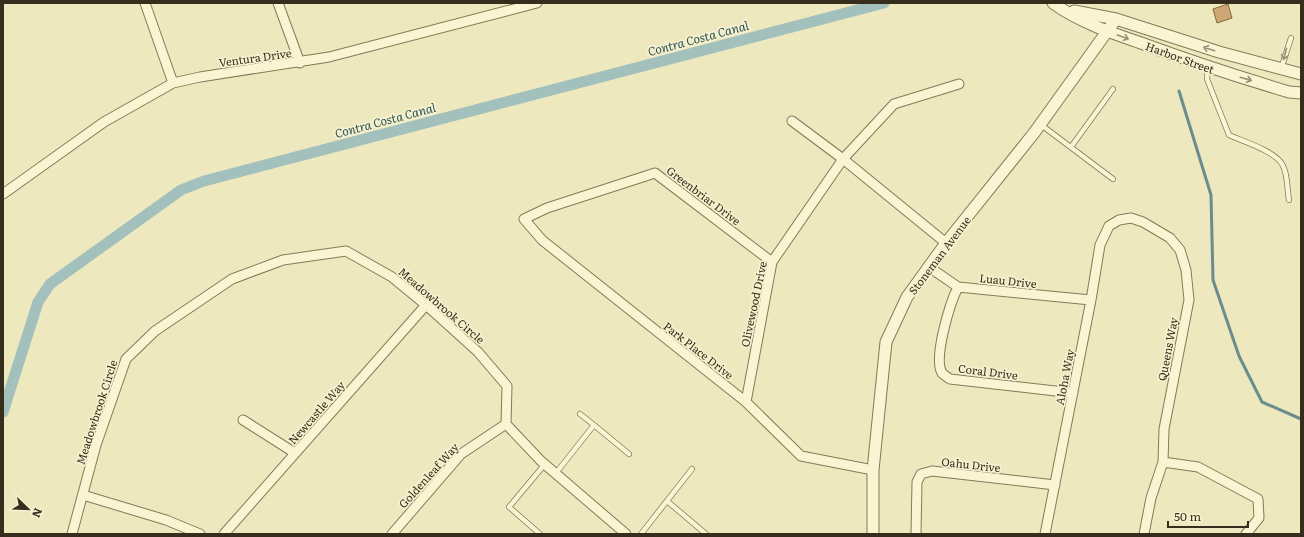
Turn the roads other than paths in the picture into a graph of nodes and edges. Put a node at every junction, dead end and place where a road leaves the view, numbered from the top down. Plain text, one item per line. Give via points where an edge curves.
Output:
1 (145, 3) edge
2 (278, 3) edge
3 (537, 3) edge
4 (1058, 6) edge
5 (1116, 19) junction
6 (1107, 31) junction
7 (1291, 38) dead end
8 (300, 63) junction
9 (1208, 68) junction
10 (1281, 70) junction
11 (1301, 74) edge
12 (173, 83) junction
13 (959, 84) dead end
14 (1113, 90) dead end
15 (1301, 93) edge
16 (792, 121) dead end
17 (1040, 124) junction
18 (1071, 147) junction
19 (843, 159) junction
20 (1113, 179) dead end
21 (3, 194) edge
22 (1289, 200) dead end
23 (524, 219) joint
24 (1109, 226) joint
25 (946, 243) junction
26 (772, 262) junction
27 (929, 267) junction
28 (958, 287) junction
29 (1091, 300) junction
30 (426, 305) junction
31 (1074, 393) junction
32 (746, 402) junction
33 (580, 414) dead end
34 (243, 420) dead end
35 (506, 424) junction
36 (594, 425) junction
37 (295, 453) junction
38 (629, 454) dead end
39 (1163, 462) junction
40 (545, 464) junction
41 (692, 469) dead end
42 (873, 470) junction
43 (556, 473) junction
44 (1055, 485) junction
45 (83, 495) junction
46 (667, 501) junction
47 (72, 534) edge
48 (200, 534) edge
49 (224, 534) edge
50 (392, 534) edge
51 (540, 534) edge
52 (626, 534) edge
53 (641, 534) edge
54 (706, 534) edge
55 (873, 534) edge
56 (916, 534) edge
57 (1045, 534) edge
58 (1144, 534) edge
59 (1246, 534) edge

1 - 12 street
2 - 8 street
3 - 8 street, Ventura Drive
4 - 5 street, Harbor Street
4 - 6 street, Harbor Street
5 - 6 street, Stoneman Avenue
10 -> 5 street, Harbor Street
6 -> 9 street, Harbor Street
6 - 17 street, Stoneman Avenue
7 -> 10 lane
8 - 12 street, Ventura Drive
9 -> 15 street, Harbor Street via 1289,92
9 - 22 lane via 1207,79 1229,135 1278,159 1283,166
10 - 11 street, Harbor Street
12 - 21 street, Ventura Drive via 104,122
13 - 19 street, Olivewood Drive via 894,104
14 - 18 lane
16 - 19 street
17 - 18 lane
17 - 25 street, Stoneman Avenue
18 - 20 lane
19 - 25 street
19 - 26 street, Olivewood Drive
23 - 26 street, Greenbriar Drive via 547,208 655,173
23 - 32 street, Park Place Drive via 542,240
24 - 29 street, Aloha Way via 1100,245
24 - 39 street, Queens Way via 1119,220 1131,218 1143,222 1170,238 1180,250 1186,270 1189,300 1164,430
25 - 27 street, Stoneman Avenue
26 - 32 street, Olivewood Drive
27 - 28 street, Luau Drive
27 - 42 street, Stoneman Avenue via 908,297 886,342
28 - 29 street, Luau Drive
28 - 31 street, Coral Drive via 945,320 939,363 942,374 950,379
29 - 31 street, Aloha Way
30 - 35 street, Meadowbrook Circle via 478,352 507,386
30 - 37 street, Newcastle Way
30 - 45 street, Meadowbrook Circle via 392,277 346,251 282,260 232,279 155,331 126,359 96,444
31 - 44 street, Aloha Way
32 - 42 street, Park Place Drive via 801,456
33 - 36 lane
34 - 37 street
35 - 40 street
35 - 50 street, Goldenleaf Way via 461,454
36 - 38 lane
36 - 43 lane
37 - 49 street, Newcastle Way
39 - 58 street, Queens Way via 1151,498
39 - 59 street via 1198,467 1258,499 1259,518
40 - 43 street
40 - 51 lane via 509,507
41 - 46 lane
42 - 55 street, Stoneman Avenue
43 - 52 street
44 - 56 street, Oahu Drive via 932,471 921,474 917,482
44 - 57 street, Aloha Way
45 - 47 street, Meadowbrook Circle
45 - 48 street via 166,520
46 - 53 lane
46 - 54 lane

